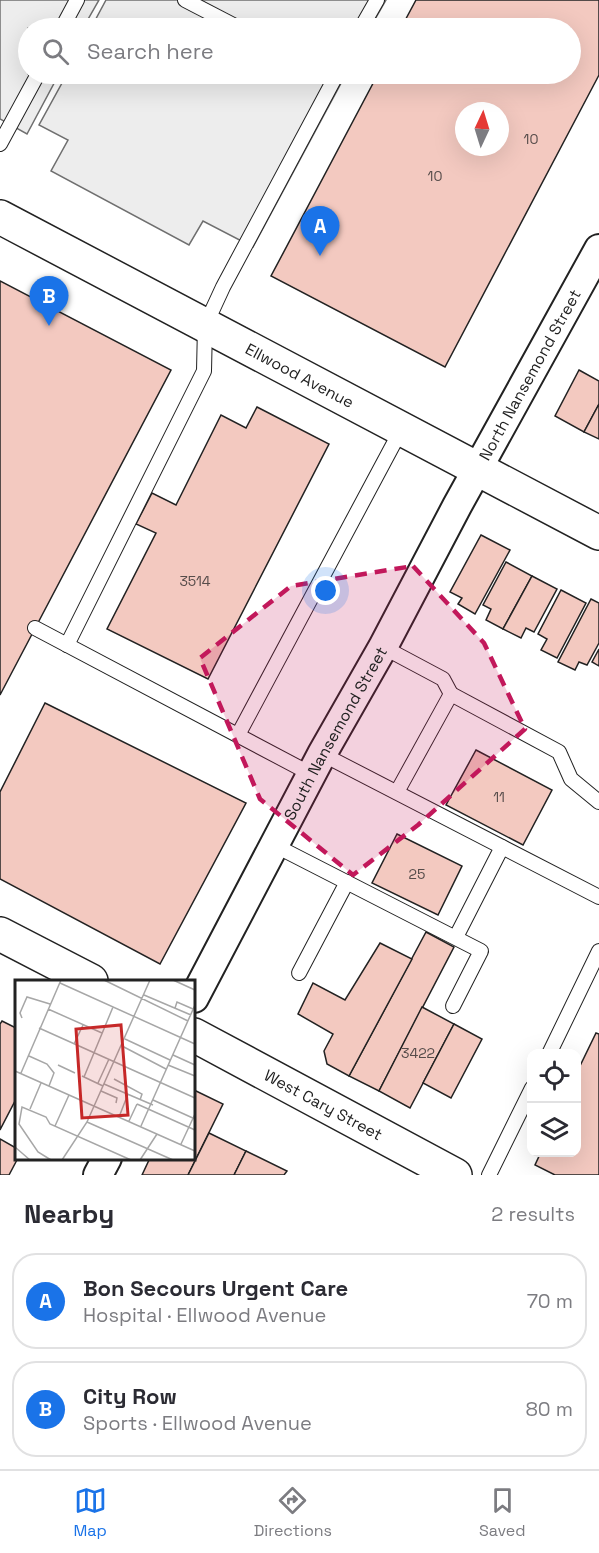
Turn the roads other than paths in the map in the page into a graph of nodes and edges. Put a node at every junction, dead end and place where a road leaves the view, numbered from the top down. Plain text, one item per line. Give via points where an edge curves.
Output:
1 (77, 0) edge
2 (185, 0) edge
3 (376, 0) edge
4 (67, 18) edge
5 (220, 18) edge
6 (366, 18) edge
7 (33, 84) edge
8 (327, 84) edge
9 (0, 144) edge
10 (0, 217) edge
11 (599, 249) edge
12 (592, 280) edge
13 (205, 326) junction
14 (401, 430) junction
15 (477, 470) junction
16 (599, 533) edge
17 (35, 628) dead end
18 (67, 645) junction
19 (383, 647) junction
20 (451, 694) junction
21 (238, 735) junction
22 (316, 764) junction
23 (397, 792) junction
24 (599, 802) edge
25 (274, 845) junction
26 (502, 847) junction
27 (347, 882) junction
28 (599, 897) edge
29 (0, 934) edge
30 (456, 937) junction
31 (599, 951) edge
32 (299, 973) dead end
33 (89, 980) edge
34 (195, 996) edge
35 (453, 1006) dead end
36 (195, 1036) edge
37 (551, 1049) edge
38 (527, 1096) edge
39 (106, 1160) edge
40 (98, 1175) edge
41 (454, 1175) edge
42 (489, 1175) edge

1 - 4 lane
2 - 5 lane
3 - 6 lane
7 - 9 lane
8 - 13 lane
10 - 13 main road, Ellwood Avenue
11 - 12 street, North Nansemond Street
12 - 15 street, North Nansemond Street
13 - 14 main road, Ellwood Avenue
13 - 18 lane via 204,371
14 - 15 main road, Ellwood Avenue
14 - 21 lane
15 - 16 main road, Ellwood Avenue
15 - 19 street, South Nansemond Street
17 - 18 lane
18 - 21 lane
19 - 20 lane via 443,679
19 - 22 street, South Nansemond Street
20 - 23 lane
20 - 24 lane via 559,752 571,779
21 - 22 lane
22 - 23 lane
22 - 25 street, South Nansemond Street
23 - 26 lane
25 - 27 lane
25 - 34 street, South Nansemond Street
26 - 28 lane
26 - 30 lane
27 - 30 lane
27 - 32 lane
29 - 33 main road
30 - 35 lane via 481,951
31 - 37 lane
36 - 41 main road, West Cary Street
38 - 42 lane
39 - 40 street

